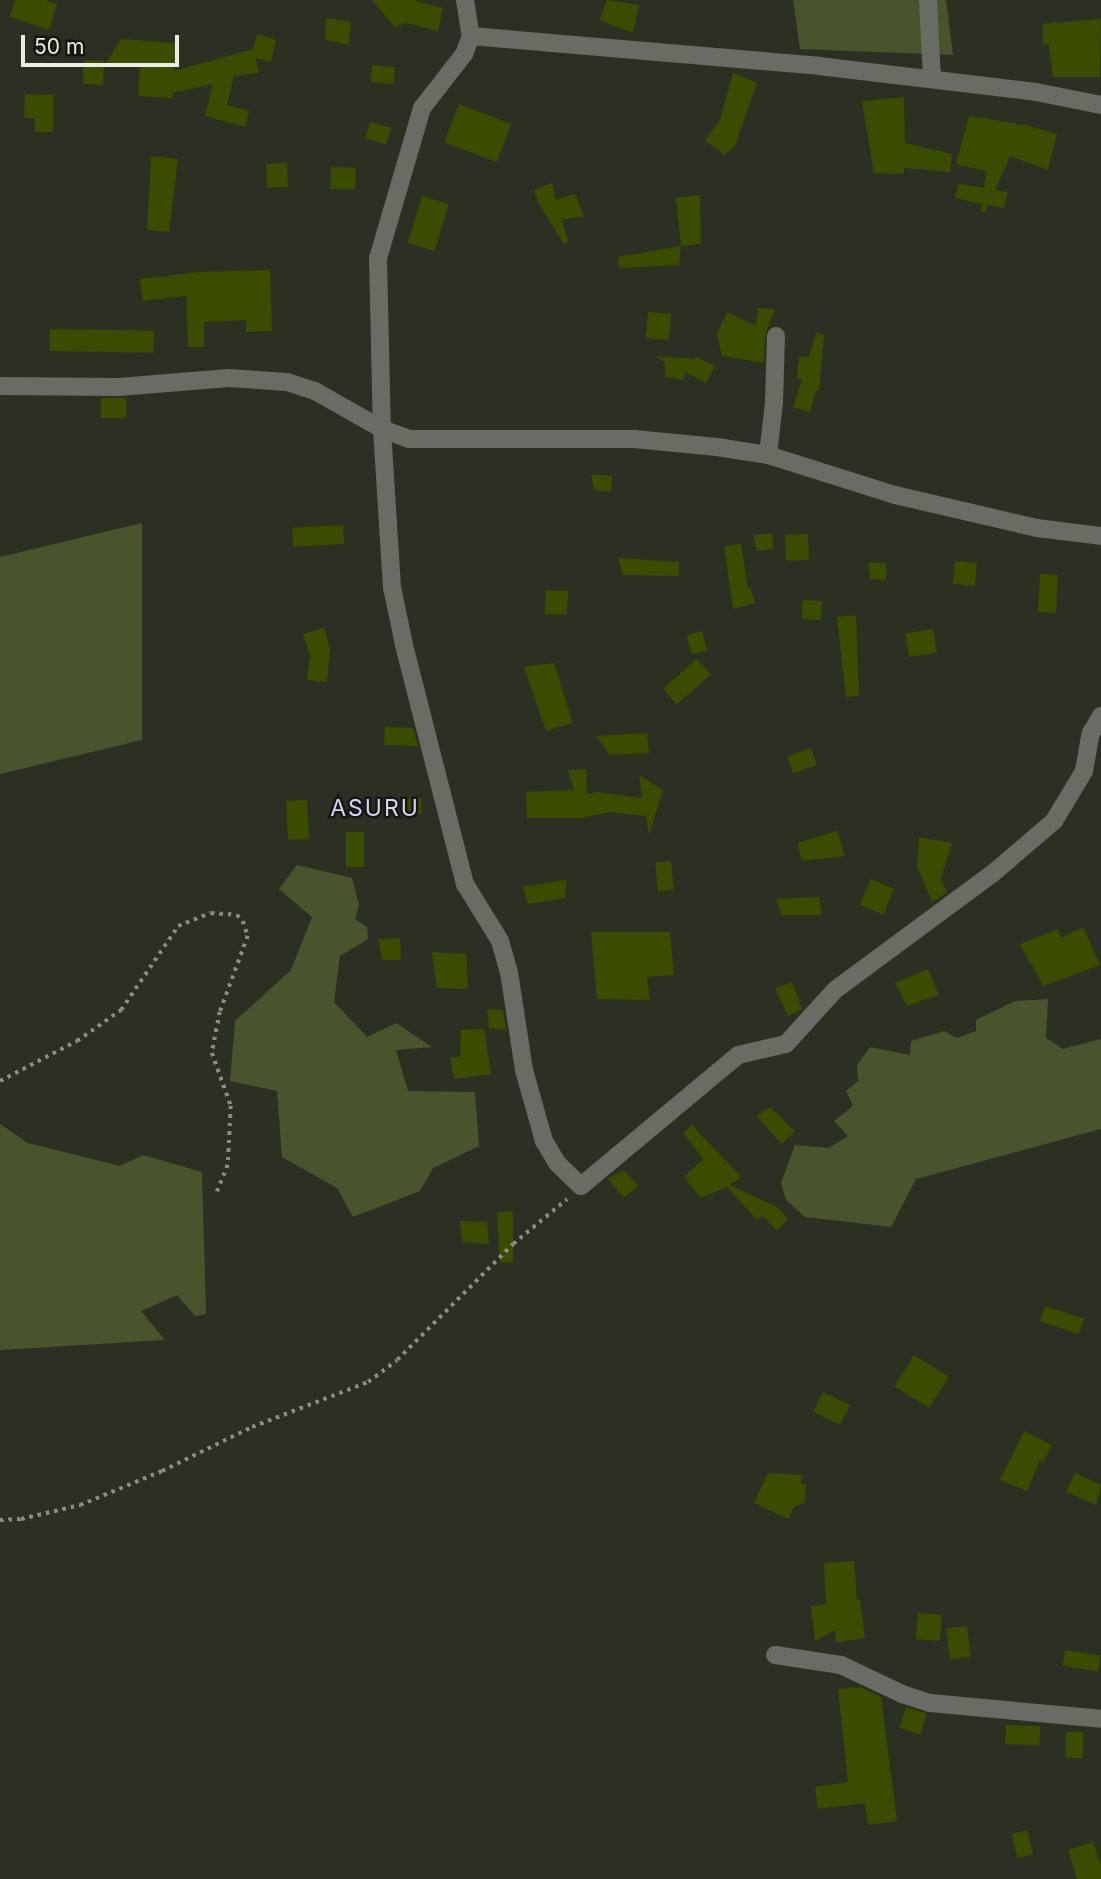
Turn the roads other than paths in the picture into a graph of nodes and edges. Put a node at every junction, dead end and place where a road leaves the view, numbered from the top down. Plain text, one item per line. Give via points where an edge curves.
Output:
1 (465, 0) edge
2 (929, 0) edge
3 (471, 36) junction
4 (932, 79) junction
5 (1101, 105) edge
6 (776, 336) dead end
7 (0, 386) edge
8 (382, 429) junction
9 (768, 455) junction
10 (1101, 536) edge
11 (1101, 716) edge
12 (775, 1655) dead end
13 (1101, 1720) edge

1 - 3 street
2 - 4 street
3 - 4 street
3 - 8 street via 464,54 422,107 378,258
4 - 5 street
6 - 9 street
7 - 8 street via 119,387 229,378 287,382 315,391
8 - 9 street via 409,439 634,439
8 - 11 street via 392,587 465,884 500,941 524,1070 544,1141 557,1163 581,1186 738,1055 786,1044 835,990 992,874 1054,821 1084,771 1091,733
9 - 10 street via 895,495 1037,528
12 - 13 street via 841,1665 930,1703

